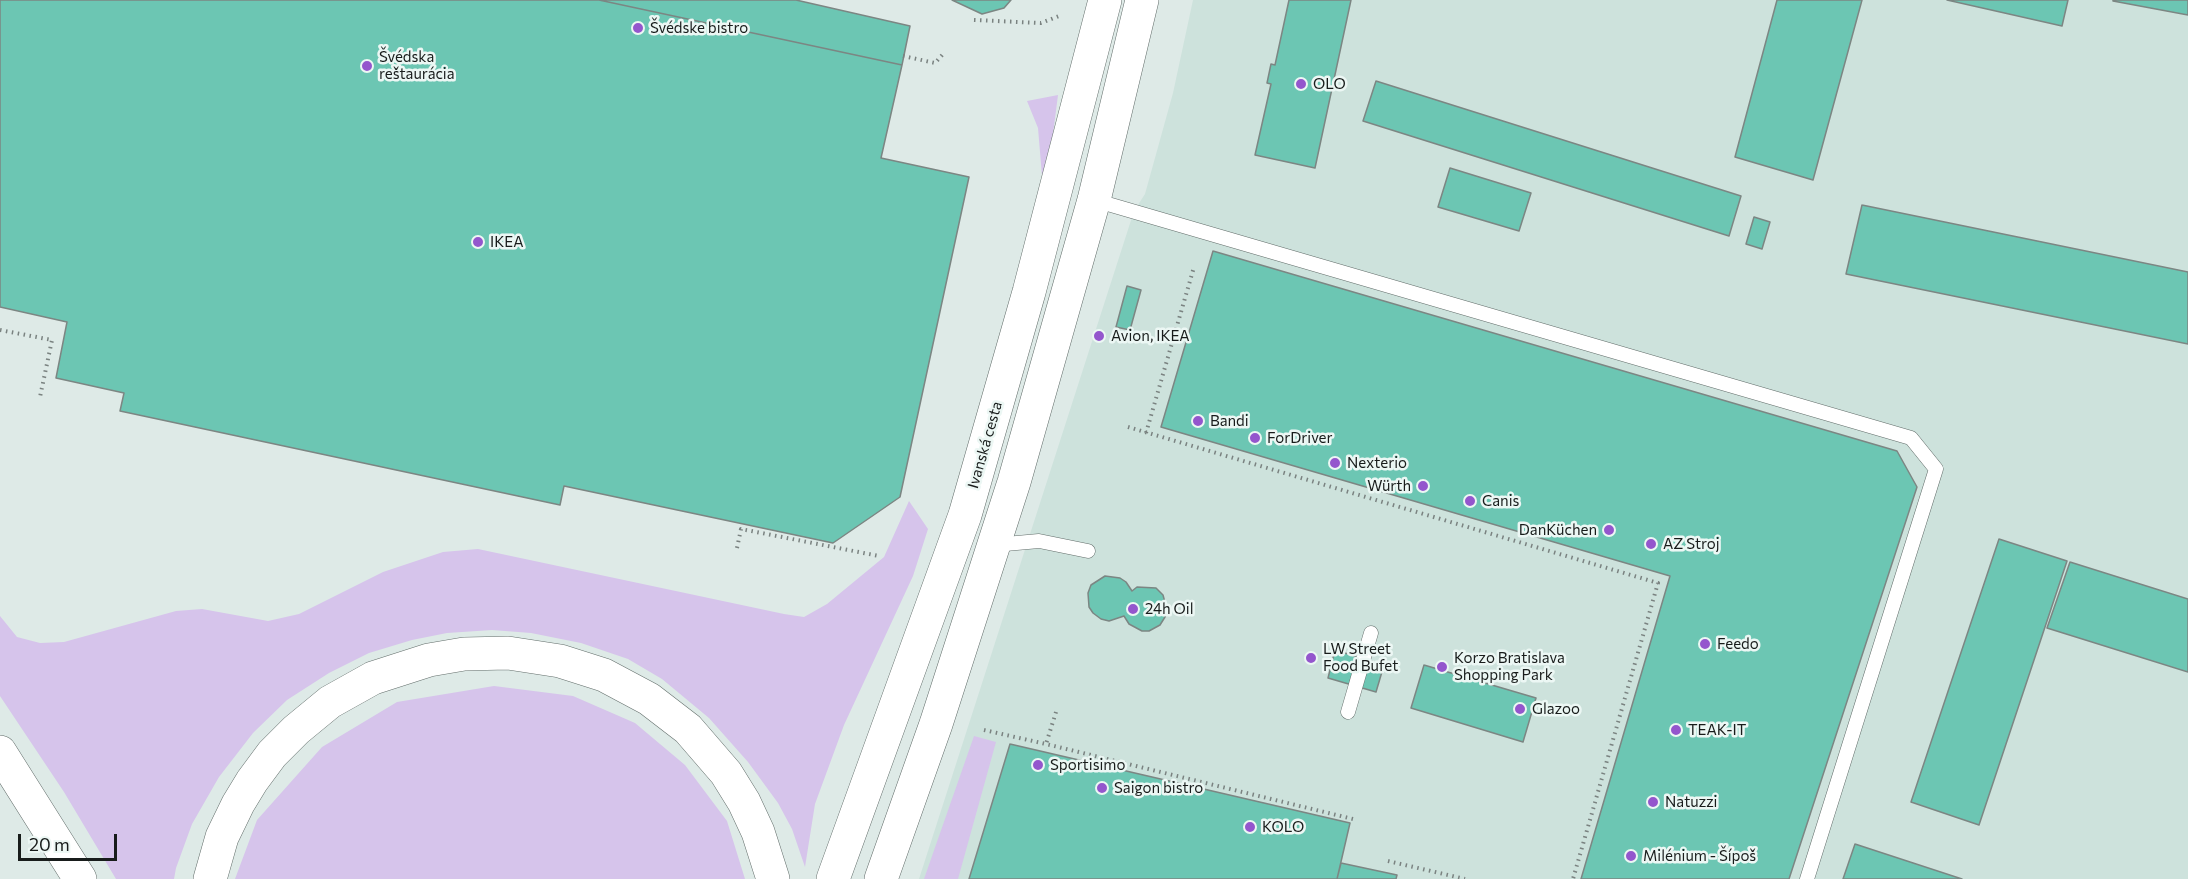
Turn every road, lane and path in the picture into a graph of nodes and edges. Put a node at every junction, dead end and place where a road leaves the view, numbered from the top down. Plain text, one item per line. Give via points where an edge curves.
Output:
1 (1105, 0) edge
2 (1142, 0) edge
3 (1059, 16) dead end
4 (974, 20) dead end
5 (943, 54) dead end
6 (903, 56) dead end
7 (1094, 200) junction
8 (1194, 267) dead end
9 (0, 330) edge
10 (40, 397) dead end
11 (1128, 427) dead end
12 (1146, 433) junction
13 (994, 545) junction
14 (737, 548) dead end
15 (1089, 552) dead end
16 (879, 556) dead end
17 (1371, 633) dead end
18 (1056, 712) dead end
19 (1348, 712) dead end
20 (984, 730) dead end
21 (1046, 744) junction
22 (0, 752) edge
23 (1357, 820) dead end
24 (1388, 861) dead end
25 (80, 879) edge
26 (210, 879) edge
27 (773, 879) edge
28 (833, 879) edge
29 (881, 879) edge
30 (1465, 879) edge
31 (1574, 879) edge
32 (1807, 879) edge

1 - 28 main road, Ivanská cesta via 1029,292 965,515
2 - 7 main road
3 - 4 path via 1041,22
5 - 6 path via 935,63
7 - 13 main road
7 - 32 lane via 1911,438 1936,469
8 - 12 path
9 - 10 path via 52,340
11 - 12 path
12 - 31 path via 1658,583
13 - 15 lane via 1039,541
13 - 29 main road
14 - 16 path via 741,529
17 - 19 lane
18 - 21 path
20 - 21 path
21 - 23 path
22 - 25 main road
24 - 30 path
26 - 27 main road via 222,837 252,781 272,754 310,717 352,689 395,670 464,654 497,653 534,656 582,667 624,685 668,712 726,773 758,832

